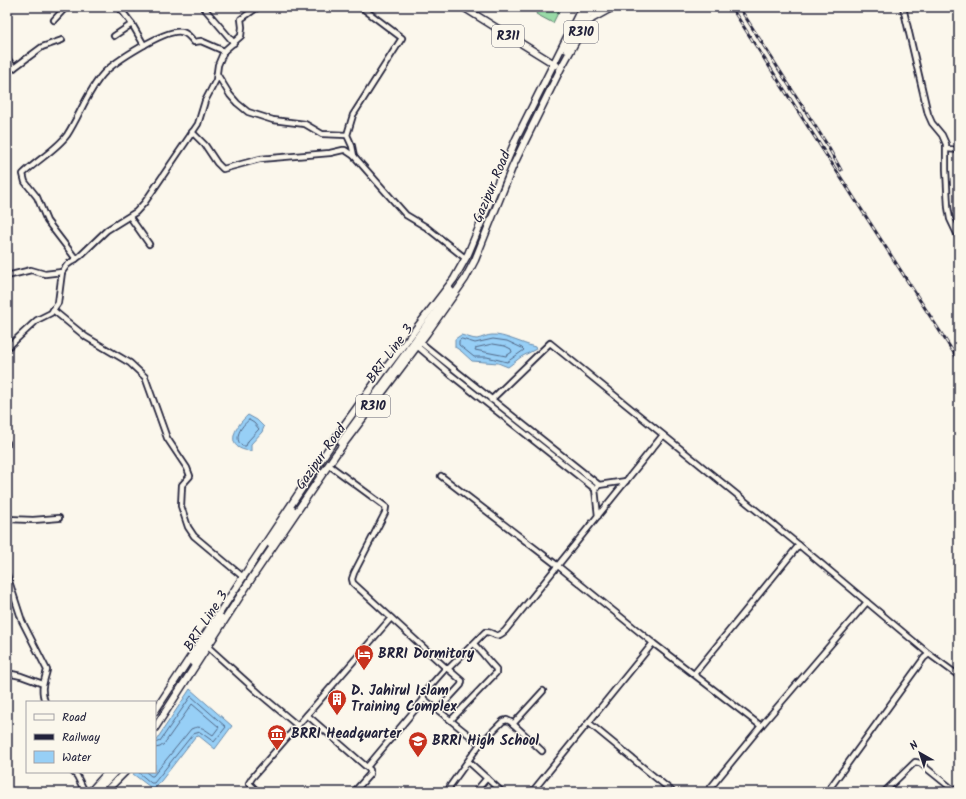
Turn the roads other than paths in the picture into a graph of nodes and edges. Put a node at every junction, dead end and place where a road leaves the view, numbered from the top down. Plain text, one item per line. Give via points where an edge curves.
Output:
1 (66, 7) edge
2 (119, 7) edge
3 (258, 7) edge
4 (361, 7) edge
5 (463, 7) edge
6 (582, 7) edge
7 (587, 7) edge
8 (601, 7) edge
9 (613, 7) edge
10 (903, 7) edge
11 (204, 8) edge
12 (54, 20) dead end
13 (582, 21) junction
14 (132, 24) junction
15 (114, 36) dead end
16 (62, 40) dead end
17 (234, 43) junction
18 (144, 45) junction
19 (224, 51) junction
20 (7, 58) edge
21 (558, 66) junction
22 (14, 68) junction
23 (7, 73) edge
24 (217, 74) junction
25 (192, 132) junction
26 (347, 135) junction
27 (947, 148) junction
28 (959, 150) edge
29 (354, 156) junction
30 (130, 217) junction
31 (959, 238) edge
32 (149, 244) dead end
33 (76, 258) junction
34 (465, 258) junction
35 (62, 272) junction
36 (7, 276) edge
37 (53, 310) junction
38 (419, 344) junction
39 (7, 348) edge
40 (491, 400) junction
41 (663, 435) junction
42 (329, 465) junction
43 (441, 476) dead end
44 (626, 481) junction
45 (599, 485) junction
46 (595, 489) junction
47 (598, 516) junction
48 (59, 518) dead end
49 (7, 519) edge
50 (799, 545) junction
51 (558, 566) junction
52 (7, 575) edge
53 (243, 577) junction
54 (867, 602) junction
55 (391, 618) junction
56 (653, 643) junction
57 (474, 644) junction
58 (208, 647) junction
59 (929, 654) junction
60 (447, 669) junction
61 (7, 673) edge
62 (694, 674) junction
63 (959, 676) edge
64 (43, 684) junction
65 (543, 691) dead end
66 (424, 699) junction
67 (45, 701) edge
68 (156, 710) edge
69 (438, 710) junction
70 (307, 715) junction
71 (156, 719) edge
72 (451, 720) junction
73 (589, 723) junction
74 (513, 724) junction
75 (156, 726) edge
76 (298, 726) junction
77 (761, 726) junction
78 (480, 744) junction
79 (542, 751) dead end
80 (469, 762) junction
81 (367, 768) junction
82 (74, 773) edge
83 (107, 773) edge
84 (114, 773) edge
85 (124, 773) edge
86 (487, 778) junction
87 (85, 792) edge
88 (90, 792) edge
89 (96, 792) edge
90 (105, 792) edge
91 (258, 792) edge
92 (354, 792) edge
93 (449, 792) edge
94 (475, 792) edge
95 (502, 792) edge
96 (532, 792) edge
97 (673, 792) edge
98 (707, 792) edge
99 (827, 792) edge
100 (884, 792) edge
101 (958, 792) edge

1 - 12 street
2 - 14 street
3 - 17 street via 241,19 241,36
4 - 26 street via 402,38 353,115
5 - 21 main road, R311
6 - 21 main road, R310
7 - 13 main road, BRT Line 3
8 - 13 main road, BRT Line 3
9 - 21 main road, R310 via 587,23
10 - 27 street via 928,114
11 - 17 street
13 - 21 main road, BRT Line 3
14 - 15 street
14 - 18 street
16 - 22 street via 42,47
17 - 19 street
18 - 19 street via 170,33 183,32 194,42 201,41
18 - 33 street via 117,61 103,74 90,91 66,135 24,174 25,182 36,197 47,221
19 - 24 street
20 - 22 street
21 - 34 main road, Gazipur Road / R310 via 516,139
21 - 38 main road, Gazipur Road / R310 via 512,168 475,260 465,279
21 - 71 main road, BRT Line 3 via 511,161 465,270 281,528
22 - 23 street
24 - 25 street via 198,124
24 - 26 street via 230,95 248,112 273,120 305,124 322,134
25 - 29 street via 223,169 260,160 343,150
25 - 30 street via 145,202
26 - 29 street
27 - 28 street
27 - 31 street via 948,207 950,219
29 - 34 street via 406,215 426,227
30 - 32 street
30 - 33 street via 107,230
33 - 35 street
34 - 53 main road, Gazipur Road / R310 via 454,279 345,424
35 - 36 street via 45,274 31,270
35 - 37 street via 58,303
37 - 39 street via 37,320
37 - 53 street via 86,337 130,363 145,376 168,438 190,476 182,485 181,506 188,527 194,536
38 - 40 street
38 - 42 main road, Gazipur Road / R310
38 - 46 street via 450,374
40 - 41 street via 550,343
40 - 45 street
41 - 44 street
41 - 50 street
42 - 55 street via 386,507 352,579 353,583
42 - 58 main road, Gazipur Road / R310
43 - 51 street
44 - 45 street
44 - 47 street
45 - 46 street
46 - 47 street
47 - 51 street
48 - 49 street
50 - 54 street
50 - 62 street
51 - 56 street
51 - 57 street via 505,631 497,636 485,632
52 - 64 street via 22,621 47,670
53 - 68 main road, Gazipur Road / R310
54 - 59 street
54 - 77 street
55 - 60 street
55 - 70 street
56 - 62 street
56 - 73 street
57 - 60 street
57 - 72 street via 496,669 496,673
58 - 75 main road, Gazipur Road / R310
58 - 76 street
59 - 63 street
59 - 99 street
60 - 66 street via 427,688 423,694
60 - 69 street via 462,681
61 - 64 street
62 - 77 street
64 - 67 street
65 - 74 street
66 - 69 street
66 - 81 street
69 - 72 street
70 - 76 street
70 - 81 street
72 - 78 street
73 - 96 street
73 - 97 street
74 - 78 street via 507,720 503,721
74 - 79 street
76 - 91 street via 252,778 249,783
77 - 98 street
78 - 80 street
80 - 86 street
80 - 93 street via 450,786
81 - 92 street via 370,774
82 - 87 street
83 - 88 main road
84 - 89 main road
85 - 90 main road
86 - 94 street
86 - 95 street
100 - 101 street via 915,762 920,763

